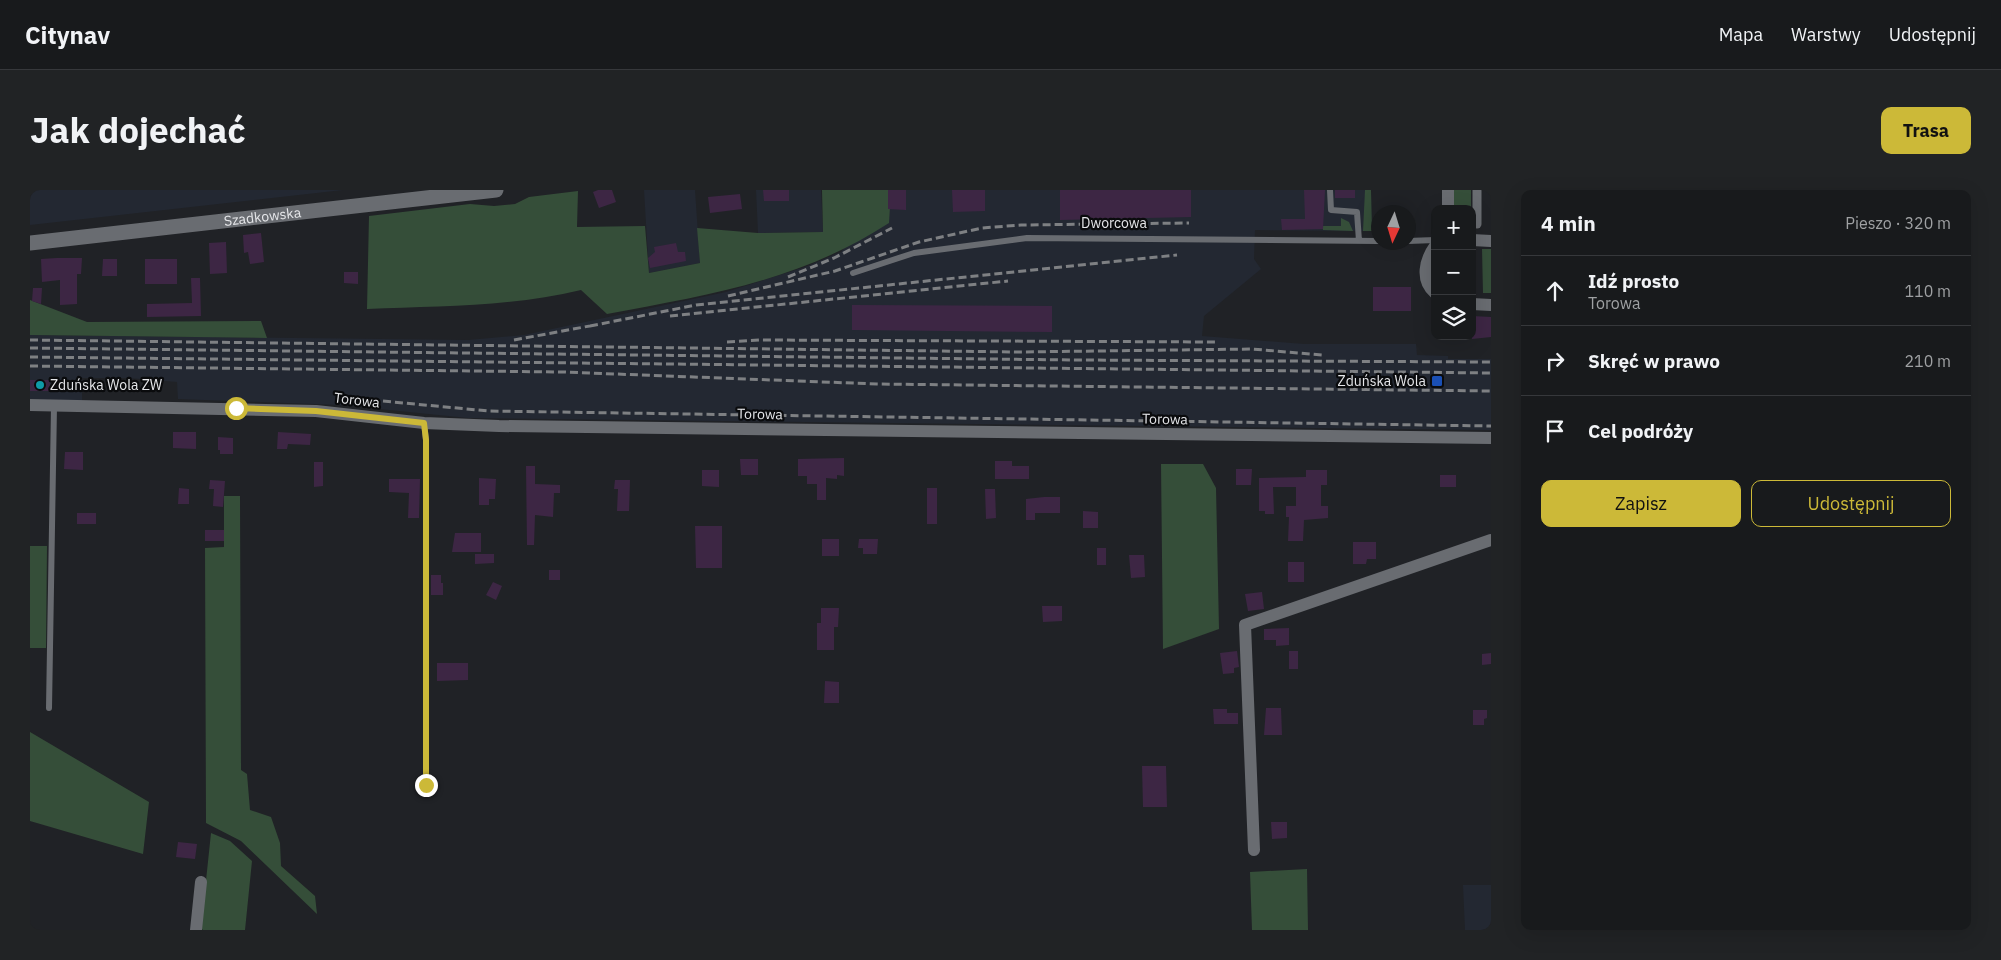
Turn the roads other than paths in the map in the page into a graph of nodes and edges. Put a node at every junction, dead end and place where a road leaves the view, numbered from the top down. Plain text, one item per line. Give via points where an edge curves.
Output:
1 (496, 190) edge
2 (1330, 190) edge
3 (1448, 190) edge
4 (1477, 190) edge
5 (1448, 205) edge
6 (1477, 224) dead end
7 (1431, 240) edge
8 (1476, 240) edge
9 (1359, 241) junction
10 (1371, 241) edge
11 (1416, 241) edge
12 (1491, 241) edge
13 (30, 243) edge
14 (1431, 251) edge
15 (853, 273) dead end
16 (1431, 287) edge
17 (1476, 304) edge
18 (1491, 304) edge
19 (30, 405) edge
20 (54, 406) junction
21 (424, 423) junction
22 (1491, 438) edge
23 (1491, 540) edge
24 (50, 708) dead end
25 (426, 785) dead end
26 (1254, 850) dead end
27 (201, 882) dead end
28 (196, 930) edge

1 - 13 street, Szadkowska
2 - 9 lane via 1331,210 1357,212
3 - 5 street
4 - 6 street
7 - 11 lane
8 - 12 street
9 - 10 lane, Dworcowa
9 - 15 lane, Dworcowa via 1027,238 914,253
14 - 16 street via 1425,269
17 - 18 street
19 - 20 street, Torowa
20 - 21 street, Torowa via 316,411
20 - 24 lane
21 - 22 street, Torowa
21 - 25 lane
23 - 26 street via 1246,625
27 - 28 street

